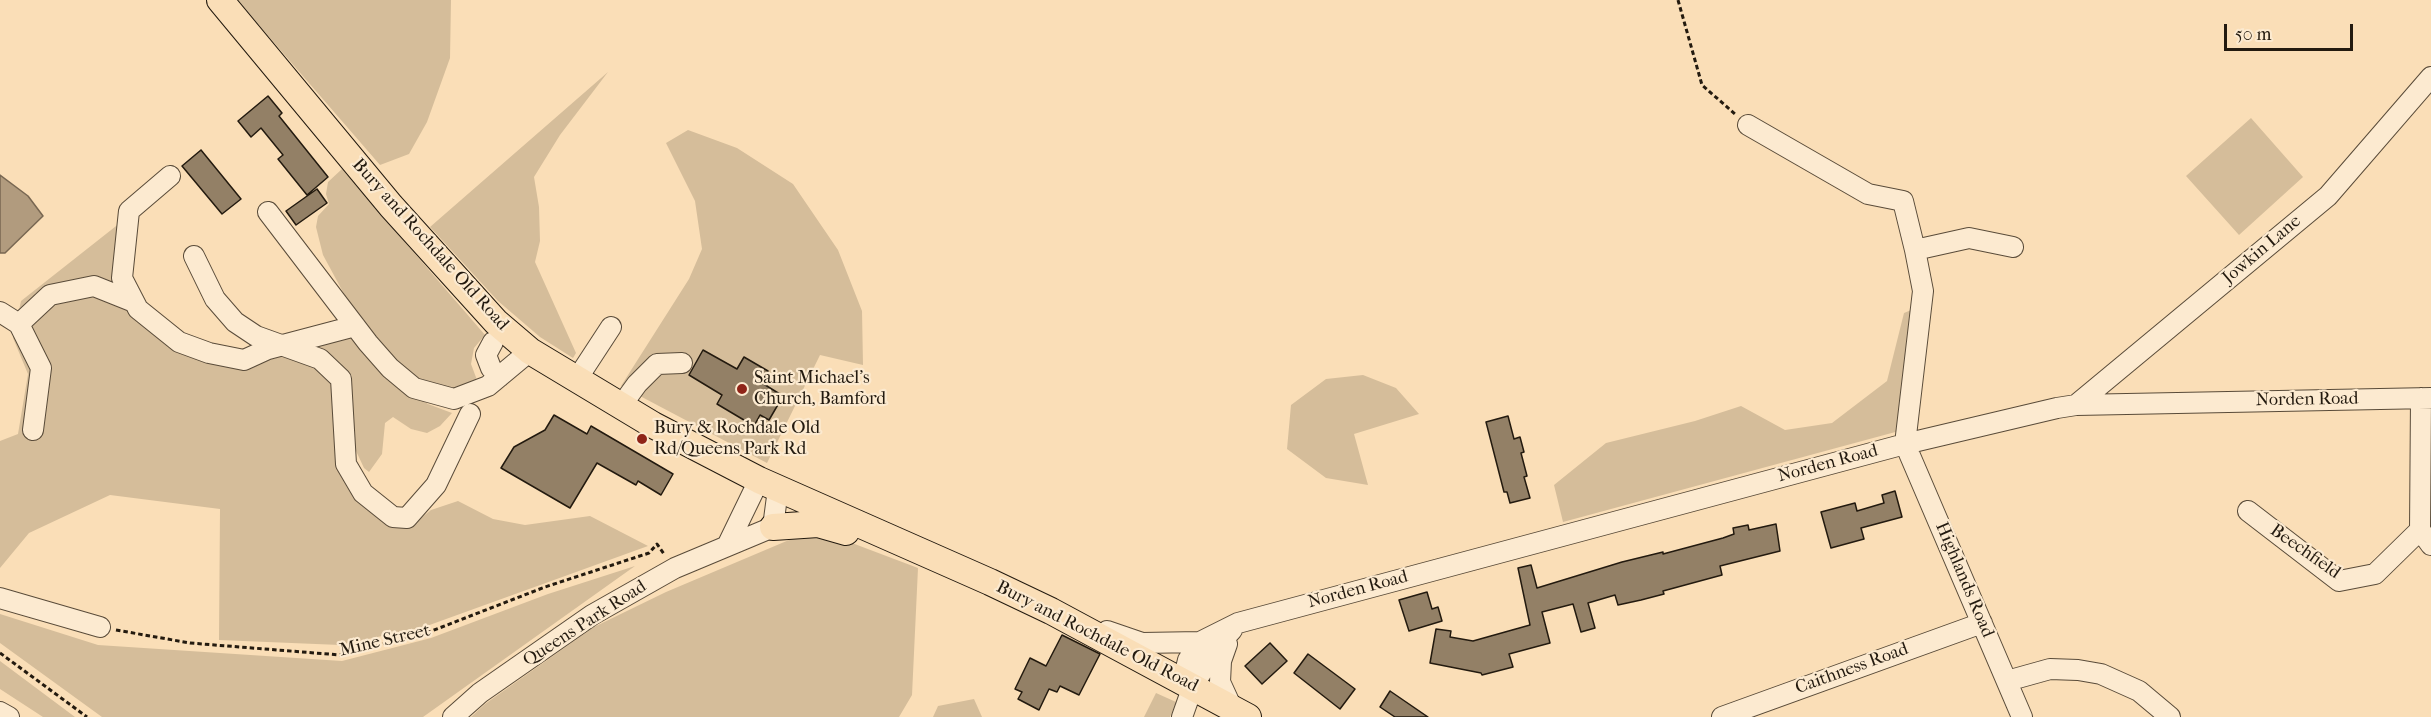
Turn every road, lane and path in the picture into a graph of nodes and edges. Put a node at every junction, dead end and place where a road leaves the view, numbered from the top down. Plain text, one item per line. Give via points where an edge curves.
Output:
1 (220, 0) edge
2 (1678, 0) edge
3 (2431, 77) edge
4 (1748, 124) joint
5 (170, 176) dead end
6 (268, 212) dead end
7 (2013, 247) dead end
8 (1915, 250) junction
9 (194, 256) dead end
10 (134, 302) junction
11 (0, 312) edge
12 (19, 324) junction
13 (355, 326) junction
14 (611, 327) dead end
15 (493, 342) dead end
16 (280, 345) junction
17 (530, 351) junction
18 (682, 363) dead end
19 (499, 377) junction
20 (577, 380) junction
21 (2426, 398) edge
22 (2076, 405) junction
23 (621, 406) junction
24 (470, 414) dead end
25 (33, 430) dead end
26 (1905, 444) junction
27 (768, 485) junction
28 (2248, 511) dead end
29 (773, 526) junction
30 (2426, 537) edge
31 (727, 546) junction
32 (943, 561) junction
33 (675, 568) junction
34 (0, 598) edge
35 (1051, 611) junction
36 (1238, 623) junction
37 (1982, 623) junction
38 (100, 627) joint
39 (1200, 642) junction
40 (0, 653) edge
41 (2007, 681) junction
42 (1188, 683) junction
43 (1763, 710) edge
44 (0, 712) edge
45 (1240, 712) edge
46 (9, 717) edge
47 (87, 717) edge
48 (453, 717) edge
49 (1182, 717) edge
50 (1722, 717) edge
51 (2022, 717) edge
52 (2170, 717) edge

1 - 17 main road, Bury and Rochdale Old Road via 391,206 496,322
2 - 4 path via 1702,85
3 - 22 street, Jowkin Lane via 2328,196
4 - 8 street via 1868,194 1903,201
5 - 10 street via 129,211 122,278
6 - 13 street
7 - 8 street via 1969,238
8 - 26 street via 1923,291
9 - 16 street via 215,299 235,322
10 - 12 street via 94,286 50,295
10 - 16 street via 179,342 209,353 244,360
11 - 12 street
12 - 25 street via 41,368
13 - 16 street
13 - 19 street via 390,368 414,388 454,399 488,386
14 - 20 street
15 - 19 street via 486,355
16 - 24 street via 320,359 340,379 346,464 363,494 393,517 407,518 436,484
17 - 19 street
17 - 20 main road, Bury and Rochdale Old Road
18 - 23 street via 657,364
20 - 23 main road, Bury and Rochdale Old Road
21 - 22 street, Norden Road
21 - 30 street
22 - 26 street, Norden Road
23 - 27 main road, Bury and Rochdale Old Road
26 - 36 street, Norden Road
26 - 37 street, Highlands Road
27 - 29 street
27 - 31 street
27 - 32 main road, Bury and Rochdale Old Road
28 - 30 street, Beechfield via 2339,581 2375,574
29 - 31 street, Queens Park Road
29 - 32 main road, Bury and Rochdale Old Road via 818,524 864,537 918,560
31 - 33 street, Queens Park Road
32 - 35 main road, Bury and Rochdale Old Road
33 - 38 path, Mine Street via 657,544 649,553 545,587 429,632 340,655 190,643
33 - 48 street, Queens Park Road via 592,615 480,693
34 - 38 street
35 - 39 street via 1142,643
35 - 42 main road, Bury and Rochdale Old Road
36 - 39 street, Norden Road
36 - 42 street
36 - 45 street via 1224,652 1220,682
37 - 41 street, Highlands Road
37 - 43 street, Caithness Road
39 - 42 street via 1188,660
40 - 47 path
41 - 51 street, Highlands Road
41 - 52 street via 2050,669 2101,674 2139,691
42 - 45 main road, Bury and Rochdale Old Road
42 - 49 street
43 - 50 street, Caithness Road
44 - 46 street

